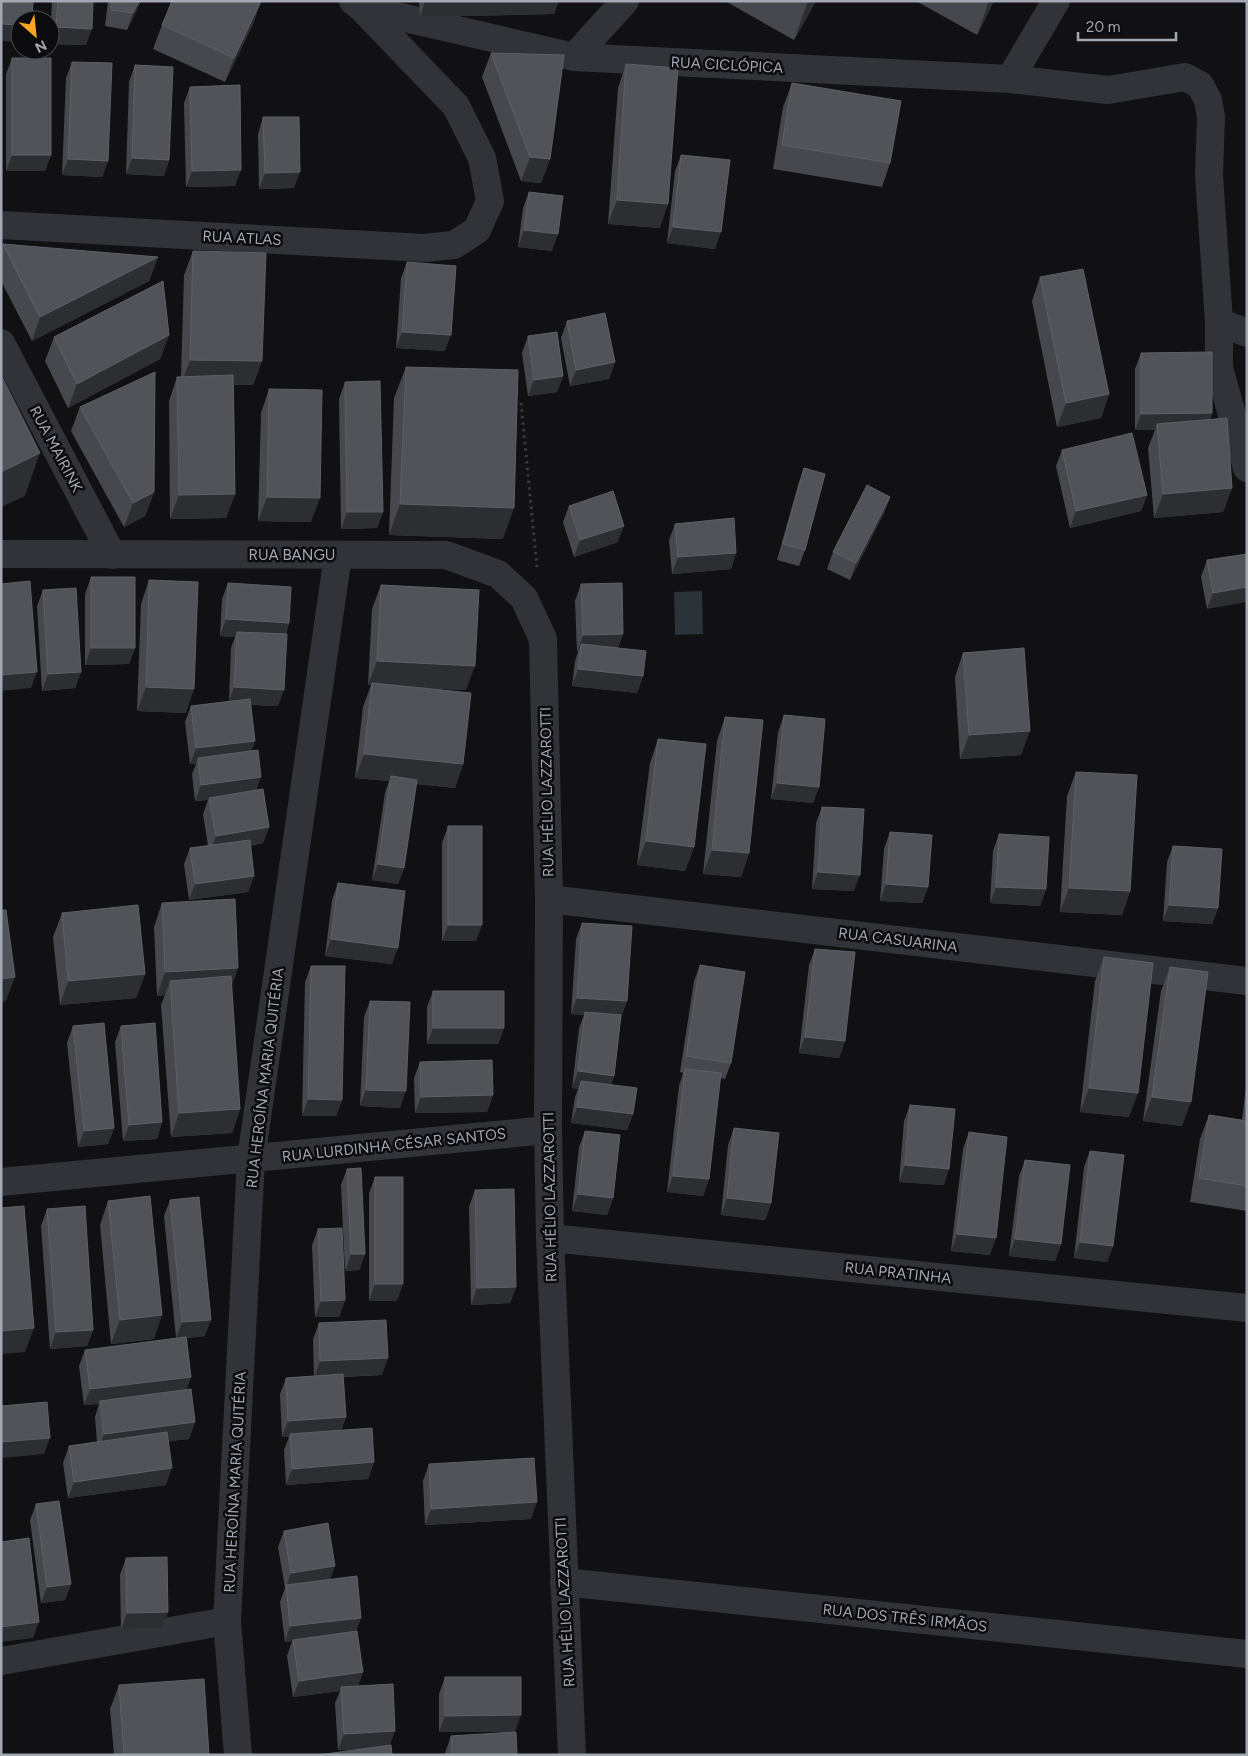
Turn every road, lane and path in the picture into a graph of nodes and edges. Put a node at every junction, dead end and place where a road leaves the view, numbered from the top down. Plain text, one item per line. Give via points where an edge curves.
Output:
1 (625, 1) edge
2 (1056, 1) edge
3 (357, 4) edge
4 (574, 57) junction
5 (1010, 79) junction
6 (1, 225) edge
7 (1219, 322) junction
8 (1247, 332) edge
9 (1, 344) edge
10 (521, 403) dead end
11 (1247, 468) edge
12 (1, 554) edge
13 (112, 555) junction
14 (338, 555) junction
15 (537, 570) dead end
16 (544, 639) joint
17 (549, 899) junction
18 (1247, 981) edge
19 (548, 1130) junction
20 (251, 1159) junction
21 (1, 1182) edge
22 (550, 1238) junction
23 (1247, 1308) edge
24 (564, 1582) junction
25 (228, 1621) junction
26 (1247, 1654) edge
27 (1, 1661) edge
28 (238, 1755) edge
29 (572, 1755) edge

1 - 4 street
2 - 5 street
3 - 4 street, RUA CICLÓPICA
3 - 6 street, RUA ATLAS via 456,106 482,158 490,201 478,230 454,245 424,248
4 - 5 street, RUA CICLÓPICA
5 - 7 street, RUA CICLÓPICA via 1108,90 1185,76 1200,85 1208,100 1211,117 1209,175
7 - 8 street
7 - 11 street, RUA CICLÓPICA via 1219,368
9 - 13 street, RUA MAIRINK
10 - 15 path
12 - 13 street, RUA BANGU
13 - 14 street, RUA BANGU
14 - 16 street, RUA BANGU via 446,555 498,574 524,598
14 - 20 street, RUA HEROÍNA MARIA QUITÉRIA
16 - 17 street, RUA HÉLIO LAZZAROTTI
17 - 18 street, RUA CASUARINA
17 - 19 street, RUA HÉLIO LAZZAROTTI
19 - 20 street, RUA LURDINHA CÉSAR SANTOS
19 - 22 street, RUA HÉLIO LAZZAROTTI
20 - 21 street, RUA LURDINHA CÉSAR SANTOS
20 - 25 street, RUA HEROÍNA MARIA QUITÉRIA
22 - 23 street, RUA PRATINHA
22 - 24 street, RUA HÉLIO LAZZAROTTI
24 - 26 street, RUA DOS TRÊS IRMÃOS
24 - 29 street, RUA HÉLIO LAZZAROTTI
25 - 27 street
25 - 28 street, RUA HEROÍNA MARIA QUITÉRIA

